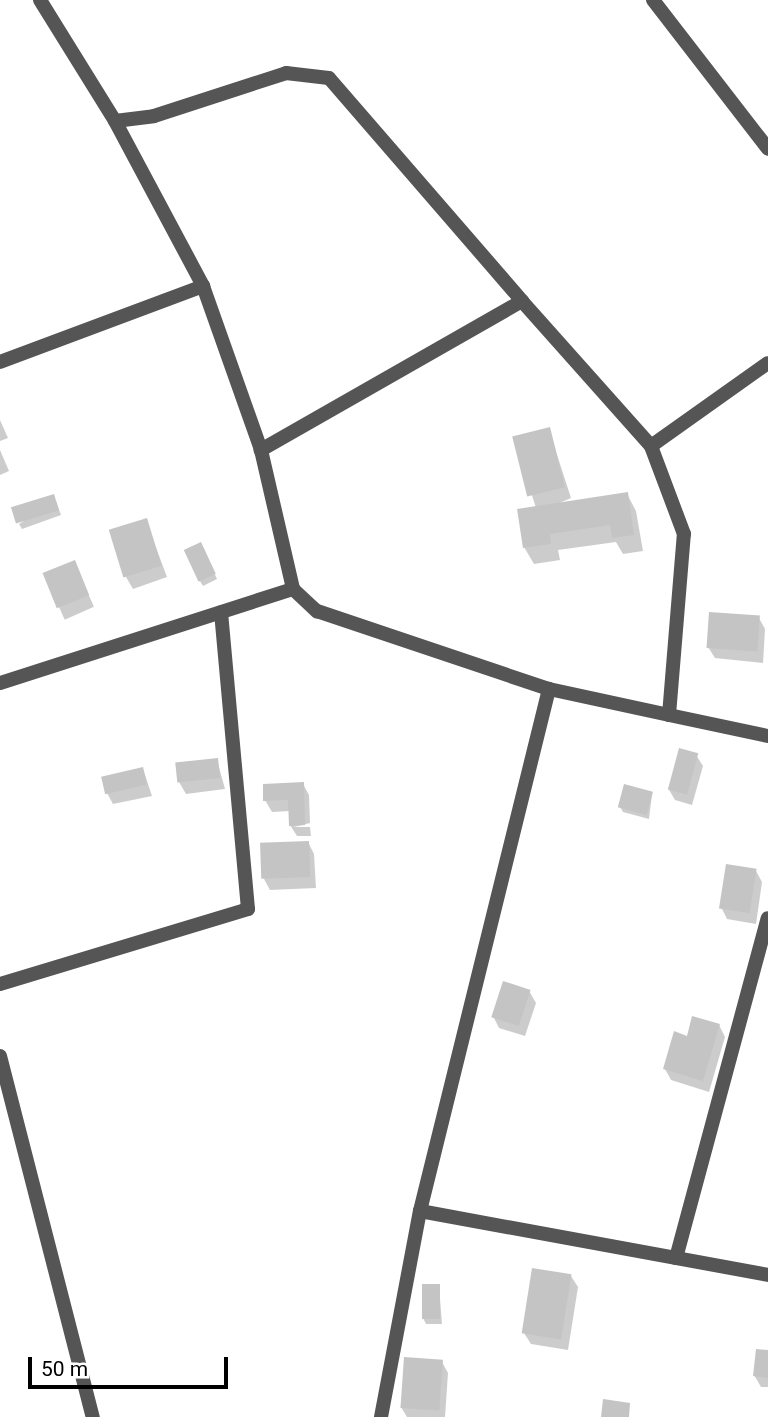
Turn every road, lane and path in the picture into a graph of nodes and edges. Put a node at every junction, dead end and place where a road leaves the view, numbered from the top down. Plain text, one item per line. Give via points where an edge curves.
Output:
1 (40, 0) edge
2 (653, 0) edge
3 (115, 121) junction
4 (768, 149) edge
5 (203, 286) junction
6 (522, 301) junction
7 (0, 362) edge
8 (768, 363) edge
9 (651, 446) junction
10 (261, 450) junction
11 (293, 589) junction
12 (221, 612) junction
13 (0, 683) edge
14 (549, 689) junction
15 (669, 715) junction
16 (768, 736) edge
17 (768, 918) edge
18 (0, 984) edge
19 (0, 1056) edge
20 (421, 1212) junction
21 (676, 1258) junction
22 (768, 1275) edge
23 (93, 1417) edge
24 (381, 1417) edge

1 - 3 street
2 - 4 street
3 - 5 street
3 - 6 street via 154,116 286,73 329,78
5 - 7 street
5 - 10 street
6 - 9 street
6 - 10 street
8 - 9 street
9 - 15 street via 684,534
10 - 11 street
11 - 12 street
11 - 14 street via 317,611
12 - 13 street
12 - 18 street via 248,909
14 - 15 street
14 - 20 street
15 - 16 street
17 - 21 street
19 - 23 street
20 - 21 street
20 - 24 street
21 - 22 street

